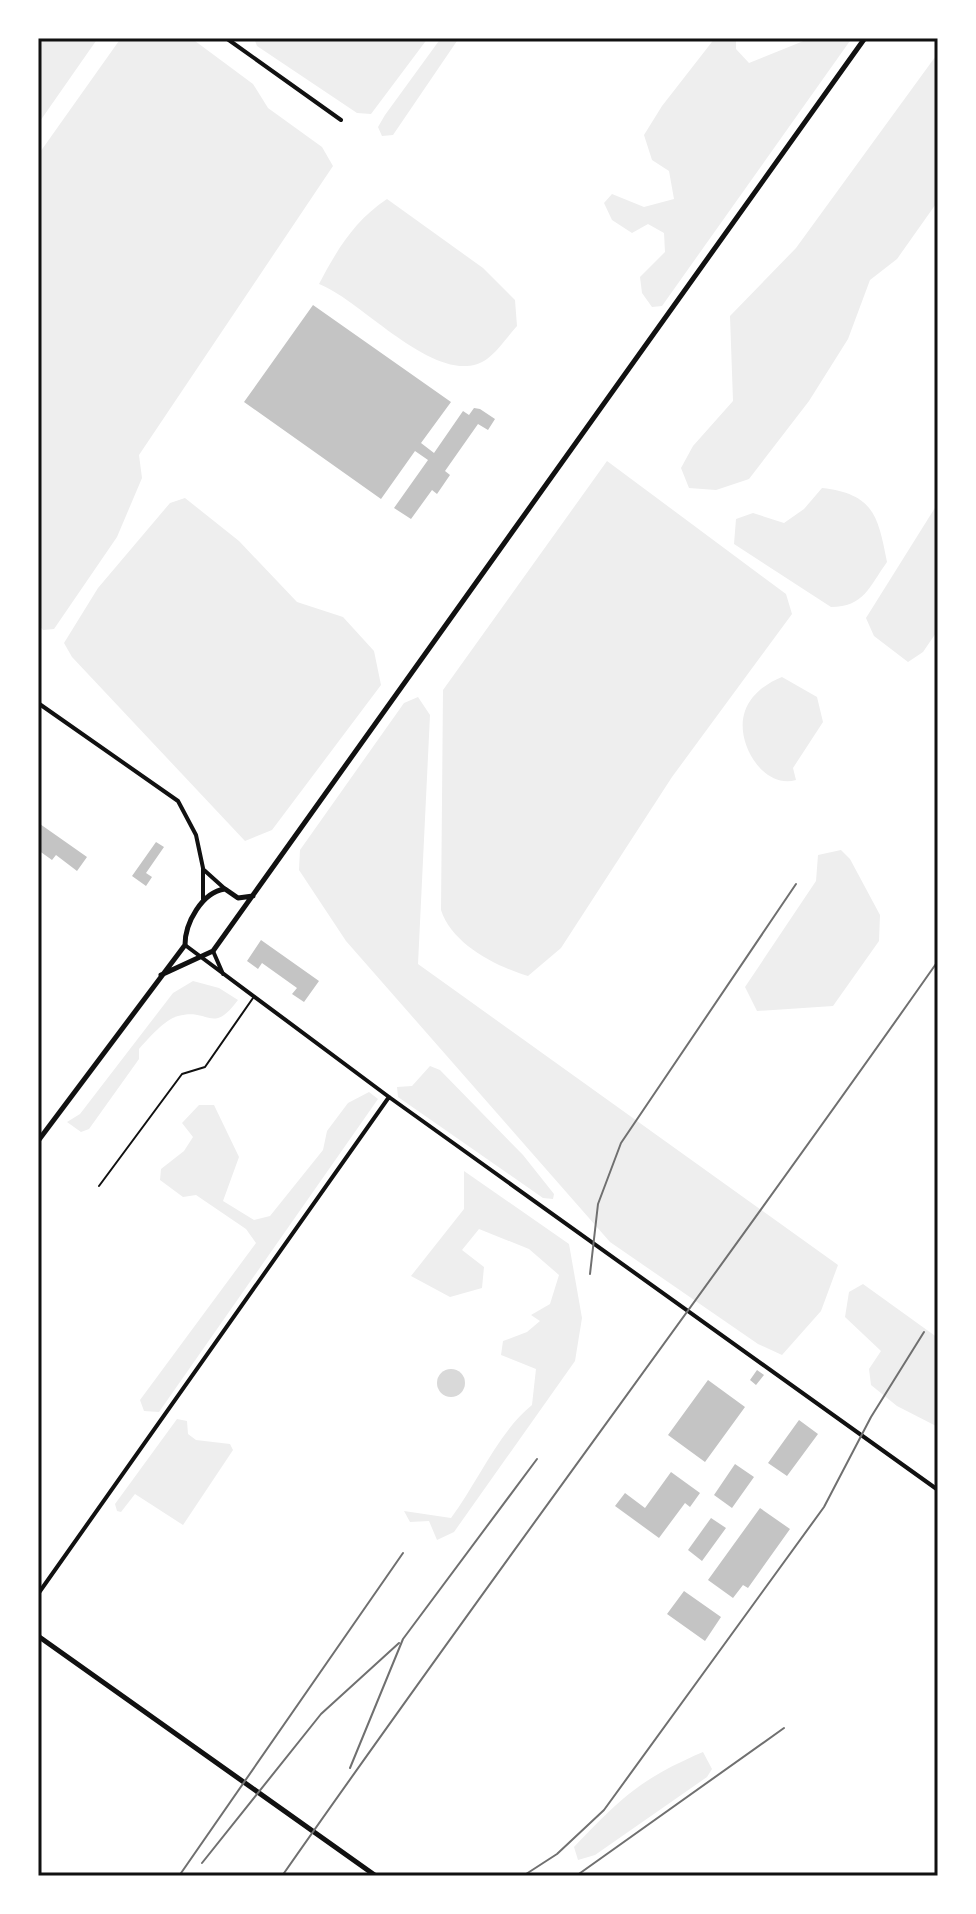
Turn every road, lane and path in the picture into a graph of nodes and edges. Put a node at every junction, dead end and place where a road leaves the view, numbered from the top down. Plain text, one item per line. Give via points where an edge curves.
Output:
1 (226, 38) edge
2 (865, 38) edge
3 (341, 120) dead end
4 (38, 703) edge
5 (203, 868) junction
6 (225, 889) junction
7 (253, 896) junction
8 (238, 898) junction
9 (203, 899) junction
10 (241, 913) junction
11 (185, 945) junction
12 (213, 951) junction
13 (199, 957) junction
14 (161, 975) junction
15 (227, 979) junction
16 (253, 998) junction
17 (389, 1097) junction
18 (38, 1141) edge
19 (99, 1186) dead end
20 (938, 1490) edge
21 (38, 1594) edge
22 (38, 1636) edge
23 (376, 1876) edge

1 - 3 street
2 - 7 street
4 - 5 street via 178,801 196,835
5 - 6 street
5 - 9 street
6 - 8 street
6 - 9 street
7 - 8 street
7 - 10 street
8 - 10 street
9 - 11 street
10 - 12 street
11 - 13 street
11 - 14 street
12 - 13 street
12 - 15 street
13 - 14 street
13 - 15 street
14 - 18 street
15 - 16 street
16 - 17 street
16 - 19 lane via 205,1067 182,1074
17 - 20 street
17 - 21 street
22 - 23 street

